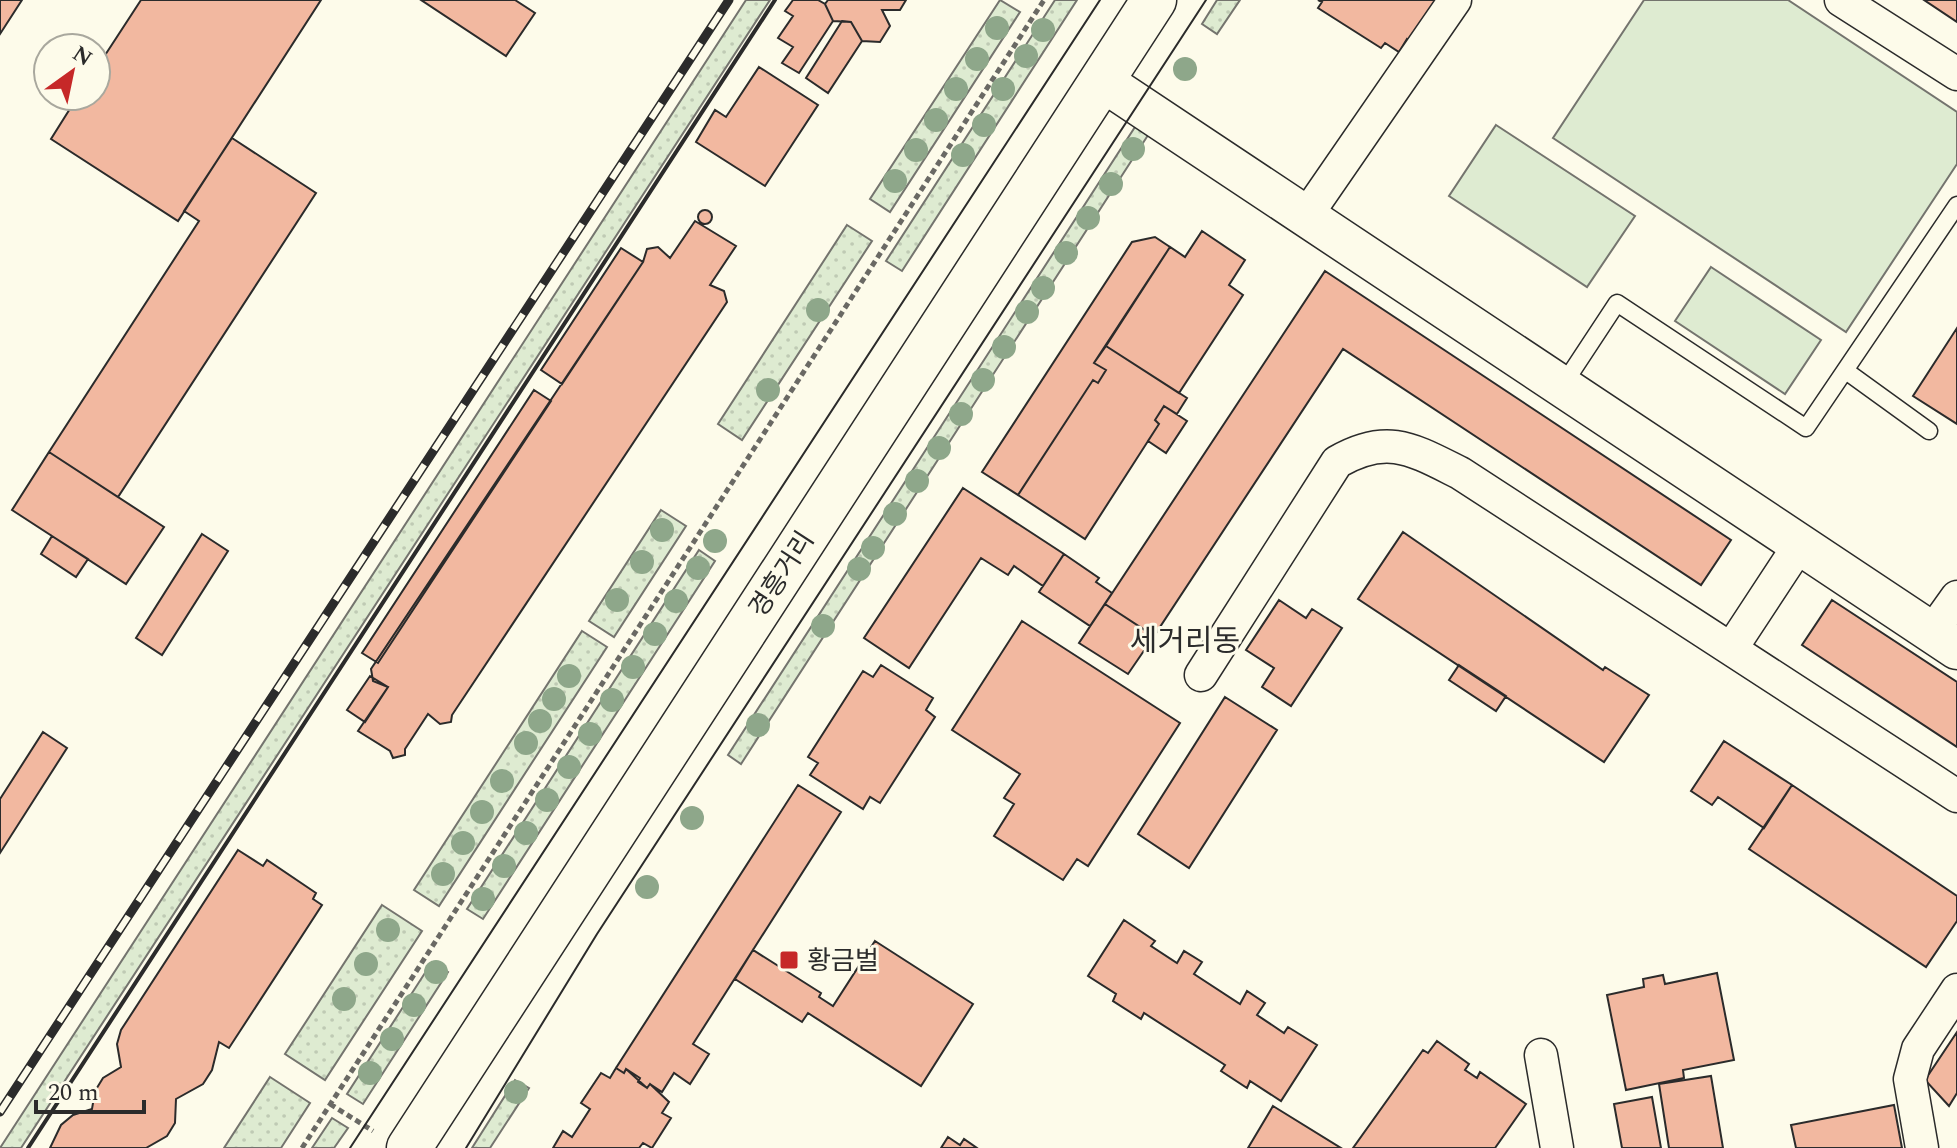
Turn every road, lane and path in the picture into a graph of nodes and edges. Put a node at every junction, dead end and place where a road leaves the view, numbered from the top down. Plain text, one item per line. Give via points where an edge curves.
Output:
1 (1044, 0) edge
2 (1154, 0) edge
3 (1455, 0) edge
4 (1841, 0) edge
5 (1957, 74) edge
6 (1101, 80) junction
7 (1957, 205) edge
8 (1306, 216) junction
9 (1846, 371) junction
10 (1562, 386) junction
11 (1929, 431) dead end
12 (1800, 544) junction
13 (1957, 597) edge
14 (1944, 640) edge
15 (1731, 649) junction
16 (1201, 675) dead end
17 (1957, 796) edge
18 (1957, 990) edge
19 (1541, 1055) dead end
20 (330, 1104) junction
21 (393, 1141) edge
22 (302, 1148) edge
23 (1557, 1148) edge
24 (1922, 1148) edge

1 - 20 path
2 - 6 main road, 경흥거리
3 - 8 street
4 - 5 street
6 - 8 street
6 - 21 main road, 경흥거리
7 - 9 lane
8 - 10 street
9 - 10 lane via 1806,428 1617,303
9 - 11 lane
10 - 12 street
12 - 14 street
12 - 15 street
13 - 14 street
15 - 16 street via 1460,473 1410,447 1363,447 1337,462
15 - 17 street
18 - 24 street via 1918,1049 1910,1079
19 - 23 street
20 - 21 path
20 - 22 path

